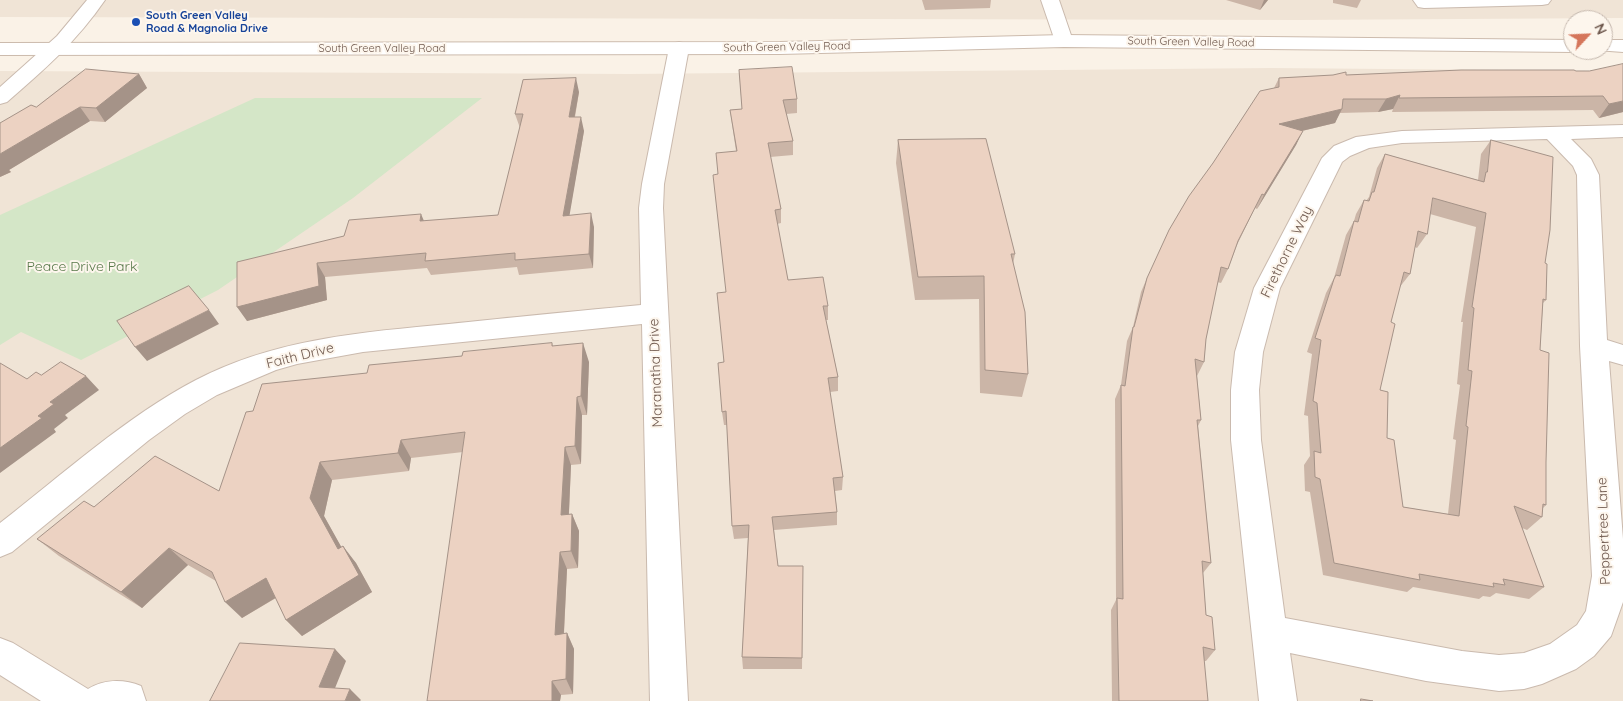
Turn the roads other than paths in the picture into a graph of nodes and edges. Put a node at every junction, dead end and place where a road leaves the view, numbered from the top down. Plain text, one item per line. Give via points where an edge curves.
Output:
1 (96, 0) edge
2 (1050, 0) edge
3 (1422, 0) edge
4 (1542, 0) edge
5 (1064, 42) junction
6 (1563, 46) edge
7 (679, 48) junction
8 (0, 49) edge
9 (54, 49) junction
10 (0, 98) edge
11 (1623, 131) edge
12 (1553, 133) junction
13 (654, 313) junction
14 (1594, 346) junction
15 (1623, 355) edge
16 (0, 542) edge
17 (1270, 632) junction
18 (0, 656) edge
19 (75, 701) edge
20 (669, 701) edge
21 (1278, 701) edge

1 - 9 street
2 - 5 street
3 - 4 street via 1424,3
5 - 6 street, South Green Valley Road
5 - 7 street, South Green Valley Road
7 - 9 street, South Green Valley Road
7 - 13 street, Maranatha Drive via 653,184
8 - 9 street, South Green Valley Road
9 - 10 street
11 - 12 street, Firethorne Way
12 - 14 street, Peppertree Lane via 1583,164 1588,175
12 - 17 street, Firethorne Way via 1379,139 1352,146 1332,158 1267,288 1248,352 1246,440
13 - 16 street, Faith Drive via 363,342 268,362 207,387 175,406
13 - 20 street, Maranatha Drive
14 - 15 street
14 - 17 street, Peppertree Lane via 1609,576 1605,607 1595,631 1556,660 1525,671 1497,673 1397,658
17 - 21 street, Firethorne Way
18 - 19 street

